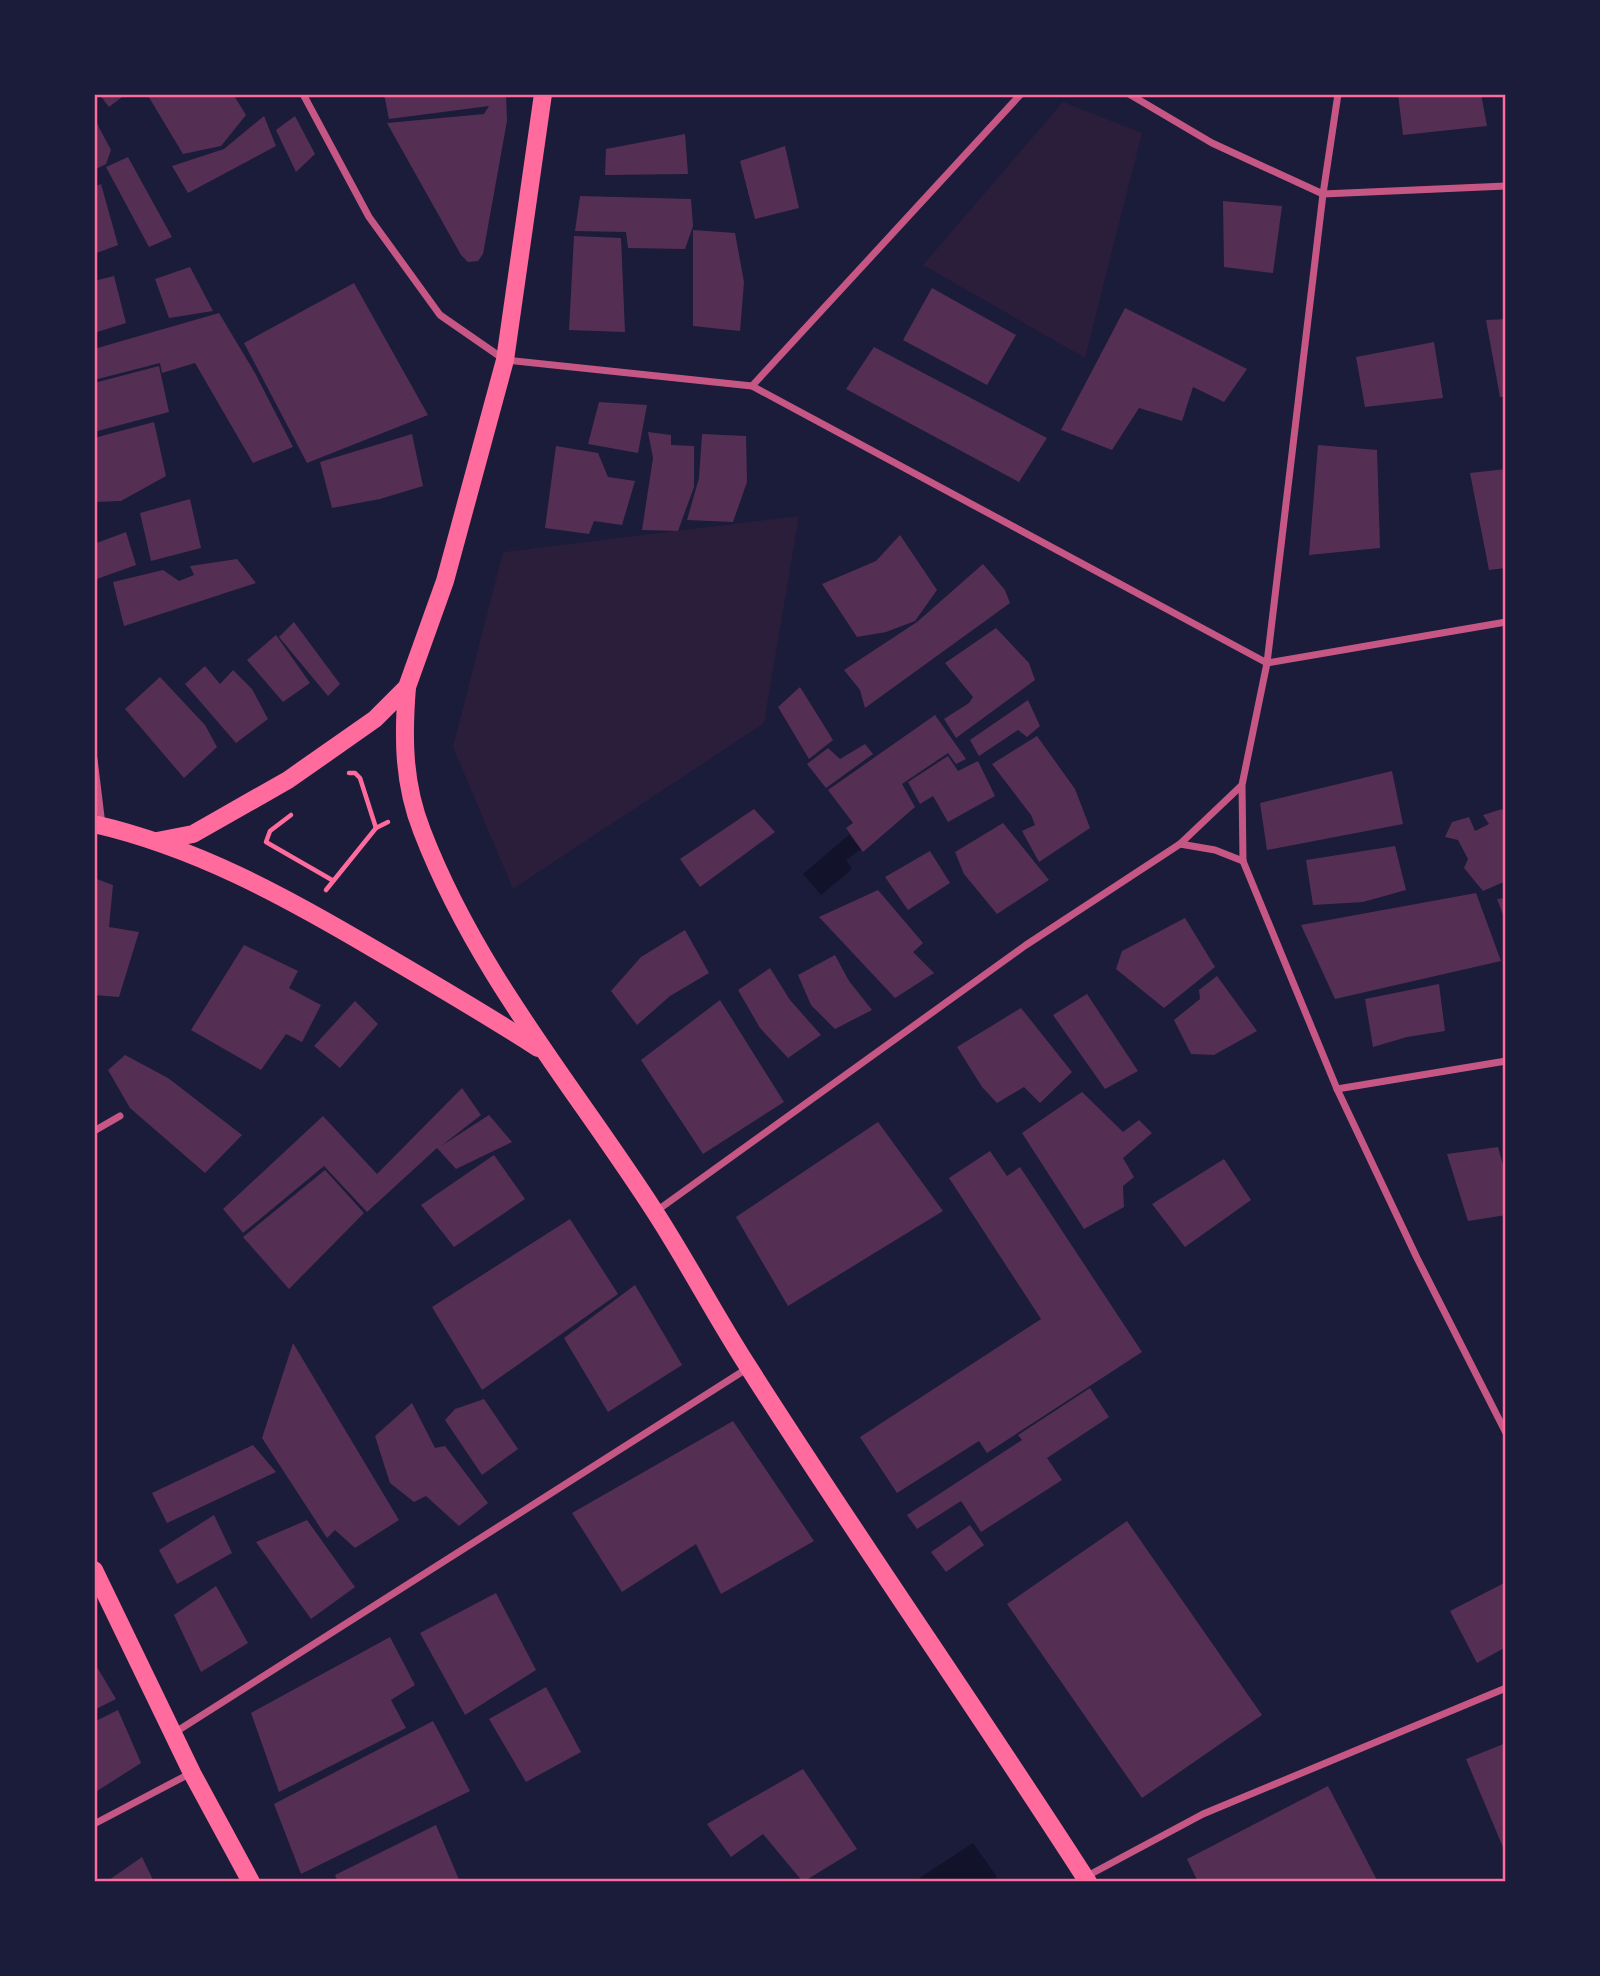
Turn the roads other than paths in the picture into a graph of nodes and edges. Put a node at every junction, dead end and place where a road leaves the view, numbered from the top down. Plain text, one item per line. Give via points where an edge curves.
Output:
1 (303, 94) edge
2 (543, 94) edge
3 (1021, 94) edge
4 (1129, 94) edge
5 (1338, 94) edge
6 (1506, 186) edge
7 (1323, 194) junction
8 (505, 360) junction
9 (752, 386) junction
10 (1506, 622) edge
11 (1267, 663) junction
12 (407, 687) junction
13 (94, 759) edge
14 (1242, 785) junction
15 (98, 825) edge
16 (158, 841) junction
17 (1180, 844) junction
18 (1243, 861) junction
19 (541, 1050) junction
20 (1506, 1061) edge
21 (1337, 1090) junction
22 (120, 1116) dead end
23 (94, 1131) edge
24 (656, 1212) junction
25 (748, 1367) junction
26 (1506, 1433) edge
27 (94, 1570) edge
28 (1506, 1688) edge
29 (174, 1732) junction
30 (192, 1773) junction
31 (94, 1824) edge
32 (1082, 1879) edge
33 (251, 1881) edge

1 - 8 street via 369,217 440,315
2 - 8 main road
3 - 9 street
4 - 7 street via 1212,143
5 - 7 street
6 - 7 street
7 - 11 street
8 - 9 street
8 - 12 main road via 445,581
9 - 11 street
10 - 11 street
11 - 14 street
12 - 16 main road via 375,719 278,786 192,834
12 - 19 main road via 405,767 422,832 472,937
13 - 15 street
14 - 17 street
14 - 18 street
15 - 16 main road
16 - 19 main road via 313,913
17 - 18 street
17 - 24 street via 1026,944
18 - 21 street
19 - 24 main road
20 - 21 street
21 - 26 street
22 - 23 street
24 - 25 main road
25 - 29 street
25 - 32 main road
27 - 29 main road
28 - 32 street via 1203,1814
29 - 30 main road
30 - 31 street
30 - 33 main road

